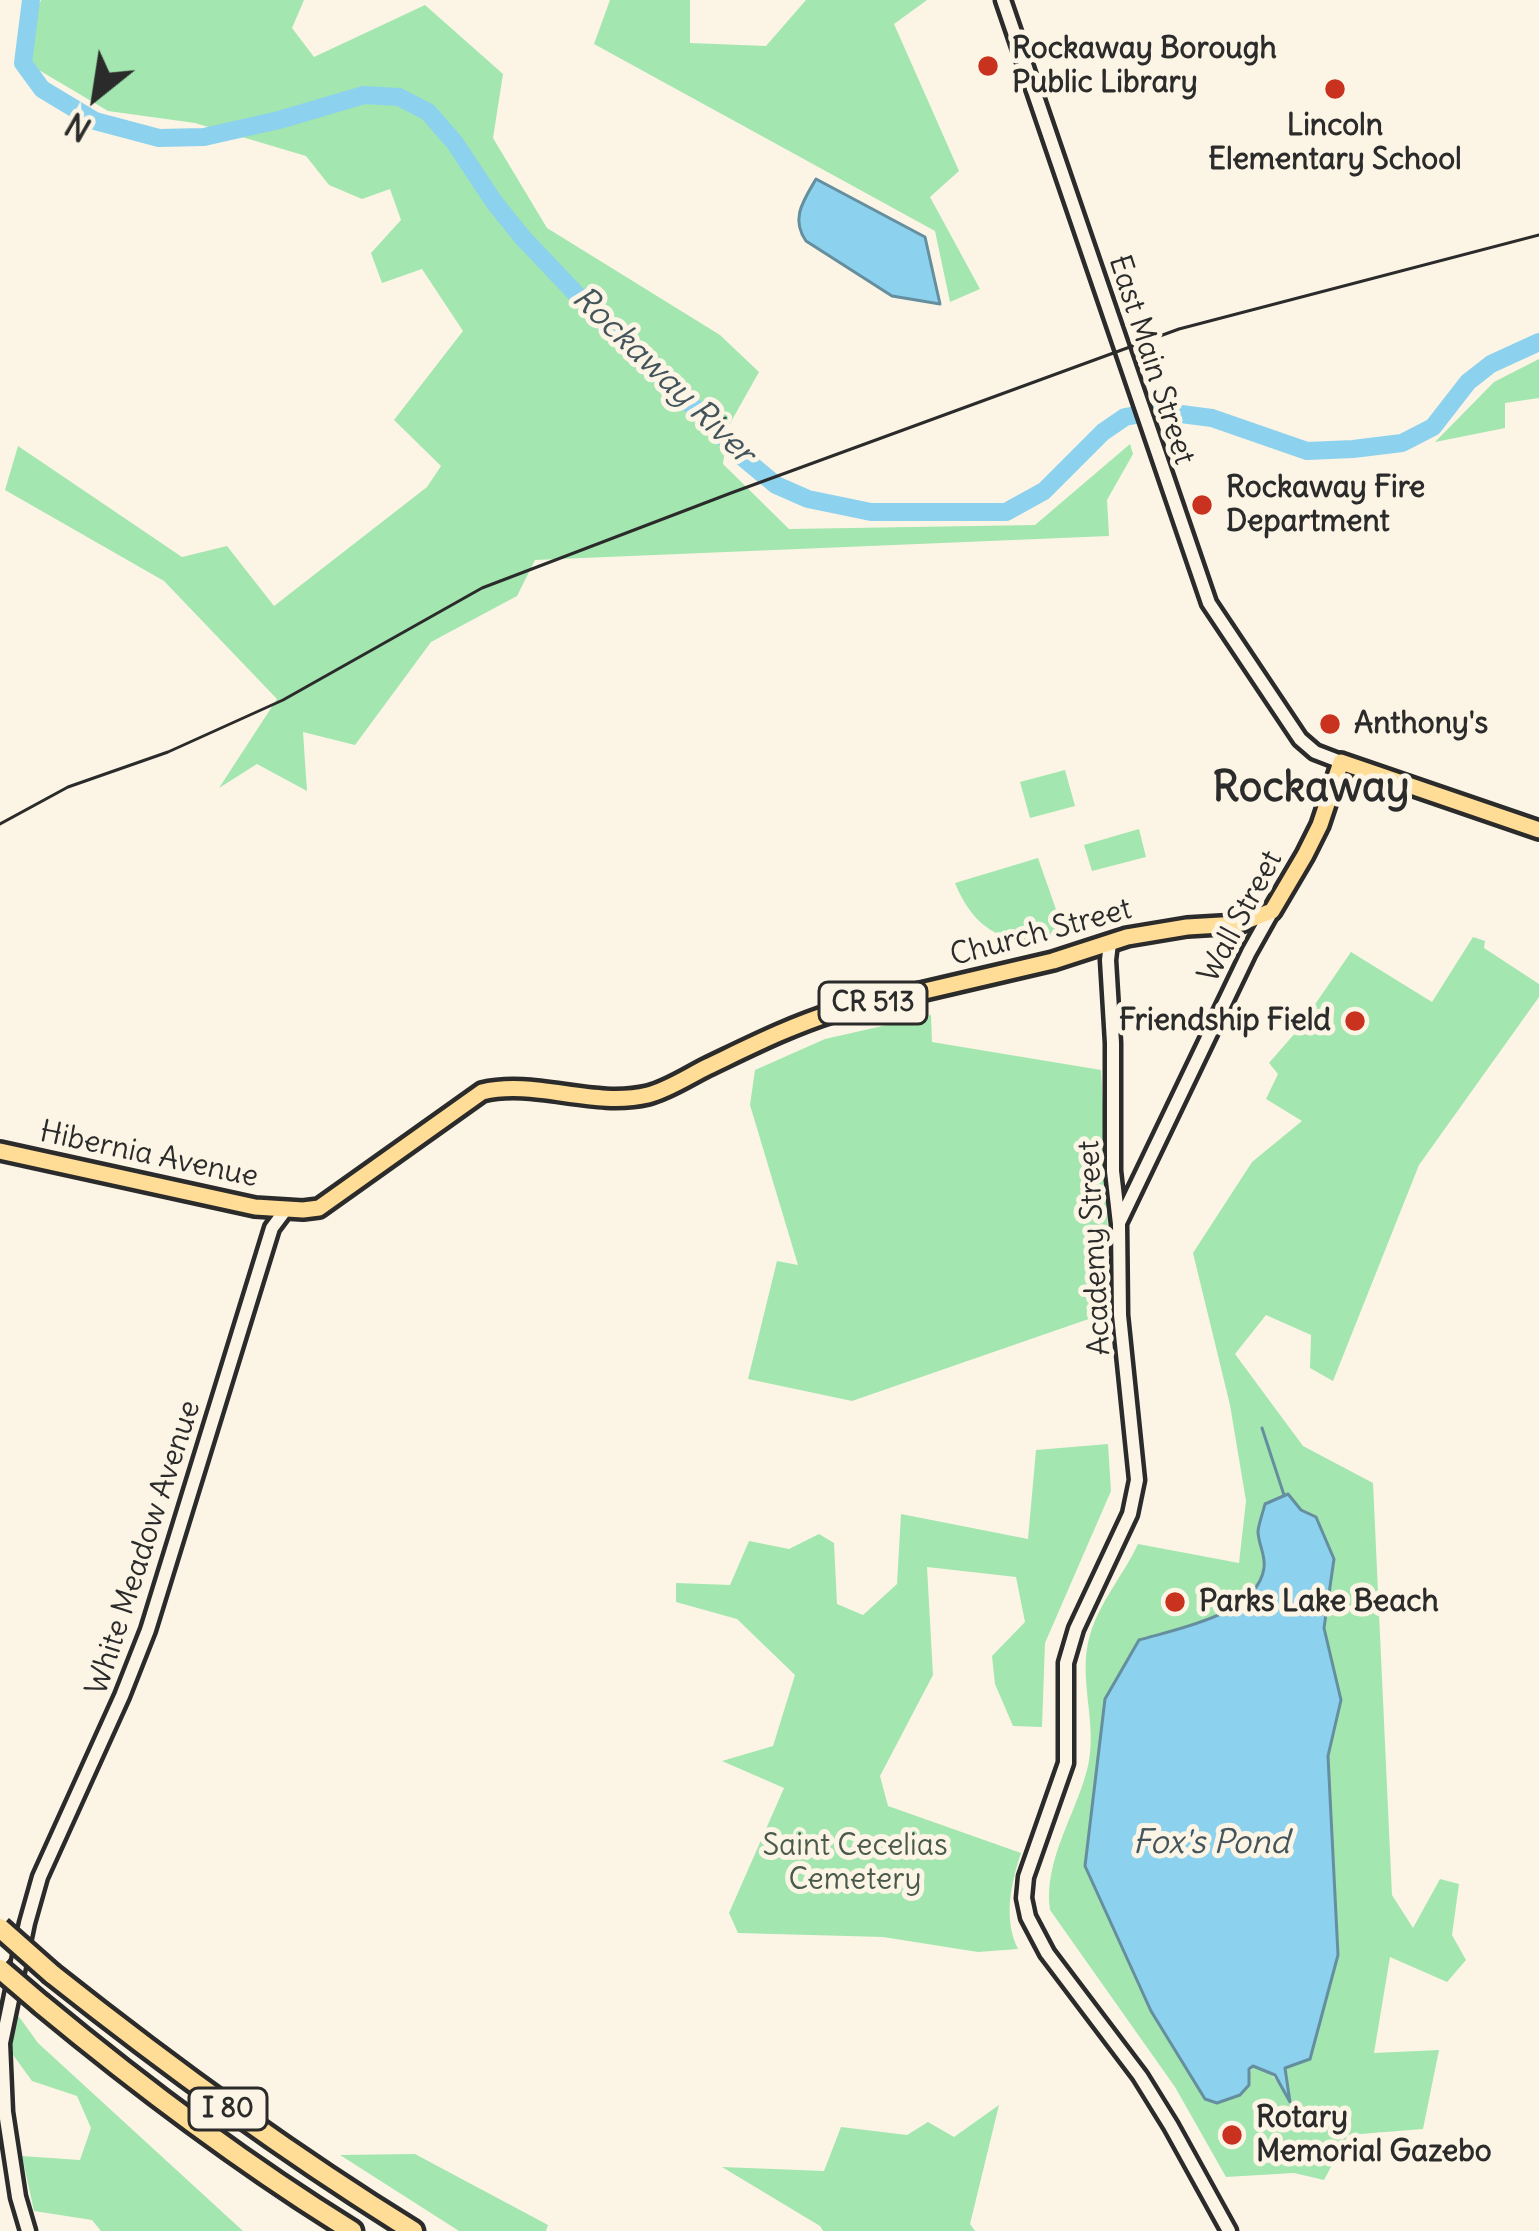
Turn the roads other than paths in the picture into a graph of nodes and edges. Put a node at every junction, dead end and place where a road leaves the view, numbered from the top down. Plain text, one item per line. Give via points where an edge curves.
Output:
1 (1003, 0) edge
2 (1341, 762) junction
3 (1539, 830) edge
4 (1272, 911) junction
5 (1238, 924) junction
6 (1256, 940) junction
7 (1110, 943) junction
8 (0, 1151) edge
9 (1142, 1176) junction
10 (1113, 1177) junction
11 (287, 1208) junction
12 (1119, 1224) junction
13 (0, 1928) edge
14 (0, 1969) edge
15 (28, 2231) edge
16 (352, 2231) edge
17 (413, 2231) edge
18 (1229, 2231) edge

1 - 2 street, East Main Street via 1208,603 1300,739
2 - 3 main road
2 - 4 main road, Wall Street via 1320,824
4 - 5 main road, Church Street / CR 513
4 - 6 street, Wall Street
5 - 6 street
5 - 7 main road, Church Street / CR 513
6 - 9 street, Wall Street
7 - 10 street, Academy Street
7 - 11 main road, Church Street / CR 513 via 809,1020 652,1094 482,1092 319,1208
8 - 11 main road, Hibernia Avenue / CR 513
9 - 10 street
9 - 12 street, Wall Street
10 - 12 street, Academy Street
11 - 15 street, White Meadow Avenue via 272,1228 138,1658 40,1876 27,1923 2,2043 5,2111
12 - 18 street, Academy Street via 1137,1480 1069,1648 1066,1763 1024,1888 1037,1937 1150,2092
13 - 17 highway, I 80, bridge via 256,2129
14 - 16 highway, I 80, bridge via 204,2132

